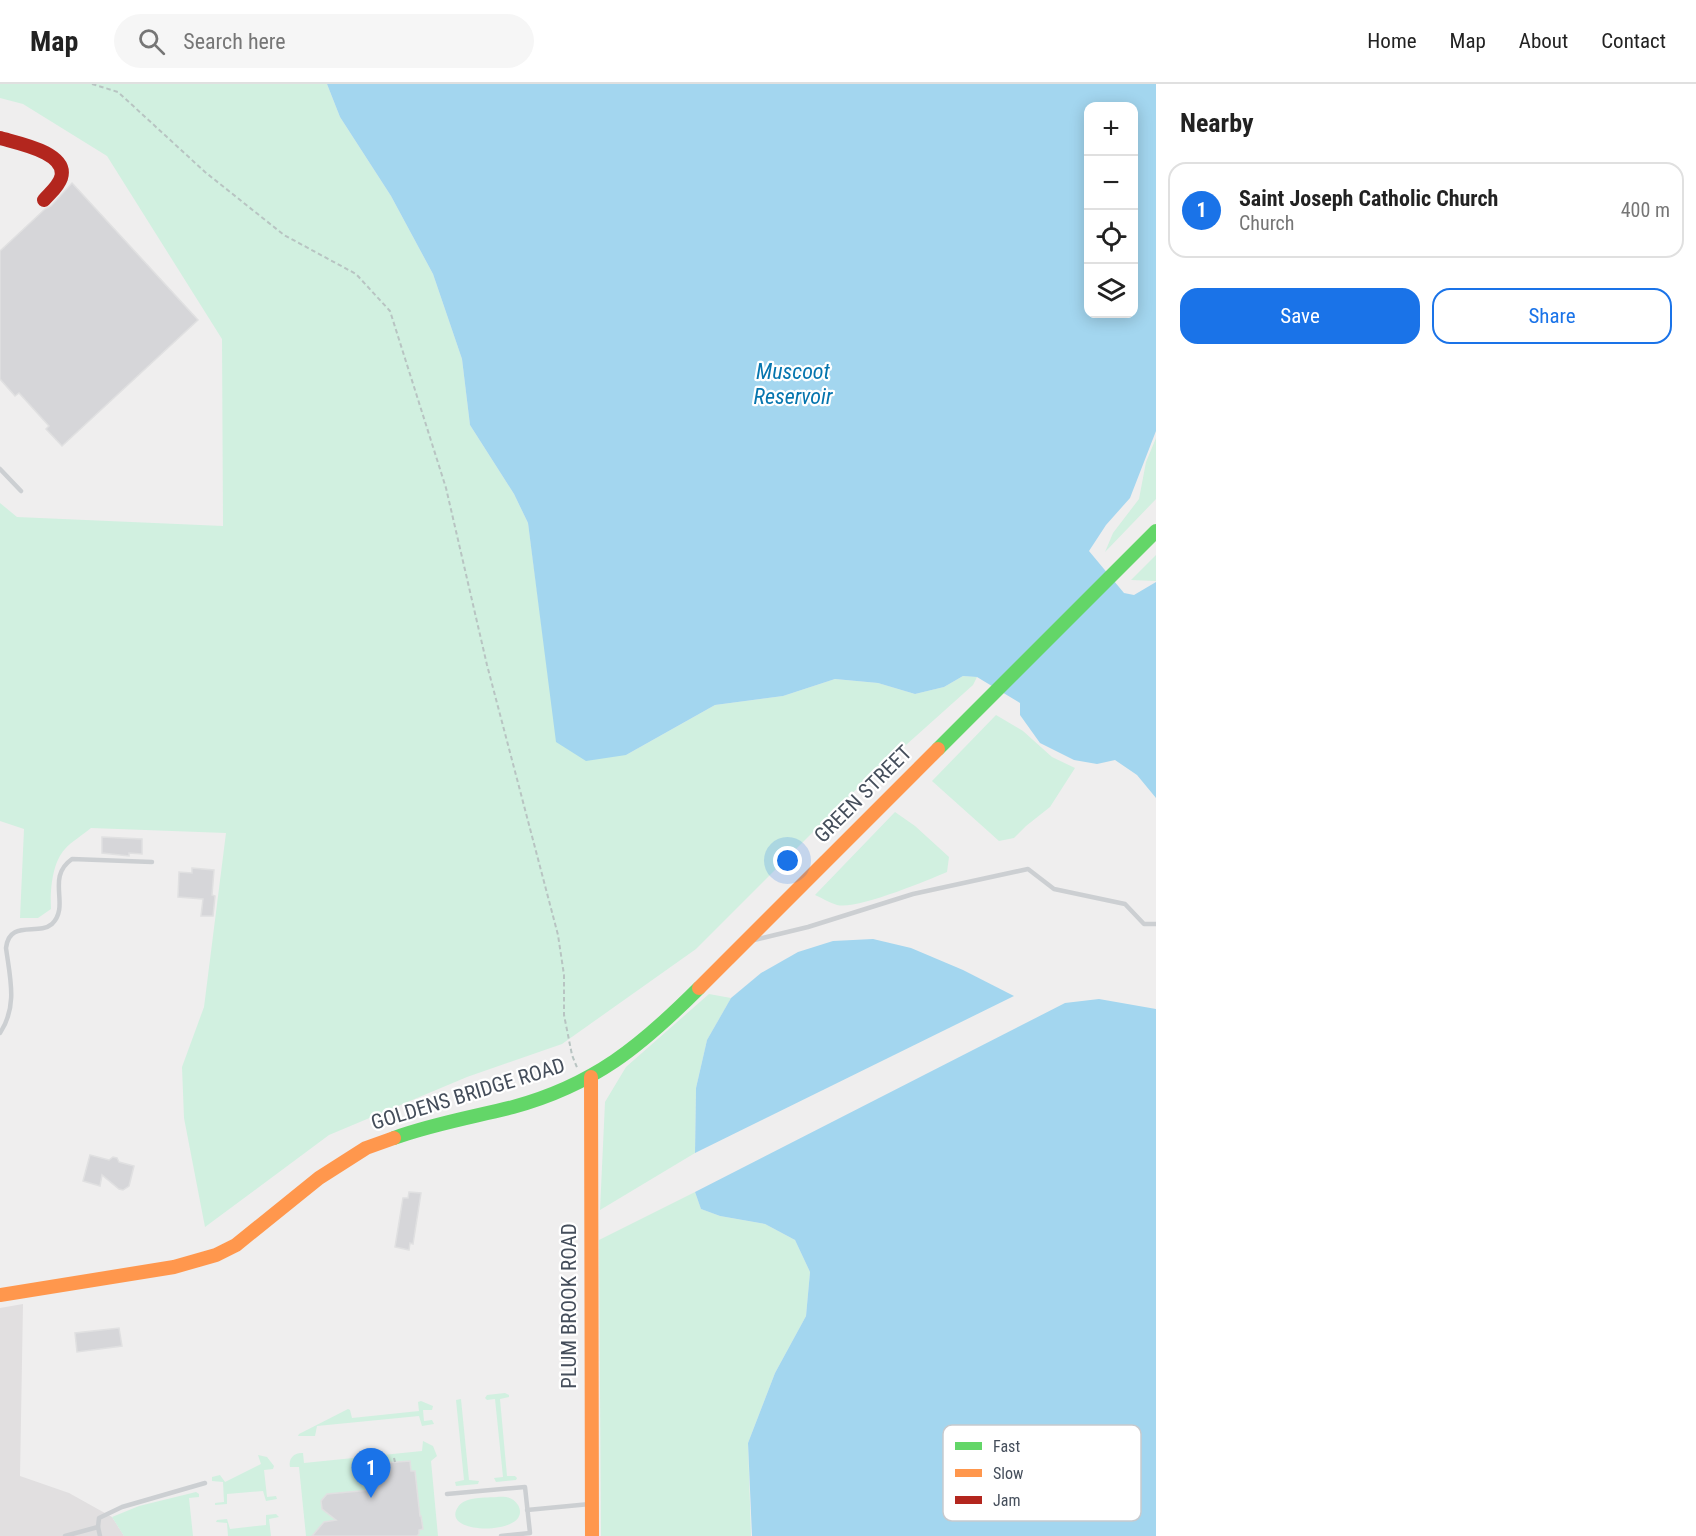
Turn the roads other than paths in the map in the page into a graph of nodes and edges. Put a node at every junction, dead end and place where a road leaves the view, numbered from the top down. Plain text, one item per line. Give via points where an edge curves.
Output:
1 (0, 138) edge
2 (44, 200) dead end
3 (0, 469) edge
4 (21, 491) dead end
5 (1156, 531) edge
6 (152, 862) dead end
7 (1156, 924) edge
8 (745, 942) junction
9 (0, 1033) edge
10 (587, 1079) junction
11 (0, 1295) edge
12 (205, 1483) dead end
13 (447, 1494) dead end
14 (592, 1504) junction
15 (527, 1509) junction
16 (98, 1527) junction
17 (65, 1536) edge
18 (100, 1536) edge
19 (501, 1536) edge
20 (592, 1536) edge

1 - 2 main road via 44,151 58,161 63,171 60,181
3 - 4 lane
5 - 8 main road, GREEN STREET
6 - 9 lane via 72,859 65,864 59,879 59,910 54,921 7,939 12,998 10,1014
7 - 8 lane via 1144,924 1125,904 1054,889 1028,869 913,894
8 - 10 main road, GREEN STREET via 661,1025
10 - 11 main road, GOLDENS BRIDGE ROAD via 541,1098 415,1130 366,1148 319,1178 236,1245 216,1255 174,1267
10 - 14 main road, PLUM BROOK ROAD
12 - 16 lane via 122,1507 99,1518
13 - 15 lane via 525,1487
14 - 15 lane
14 - 20 main road, PLUM BROOK ROAD
15 - 19 lane via 530,1533
16 - 17 lane
16 - 18 lane

